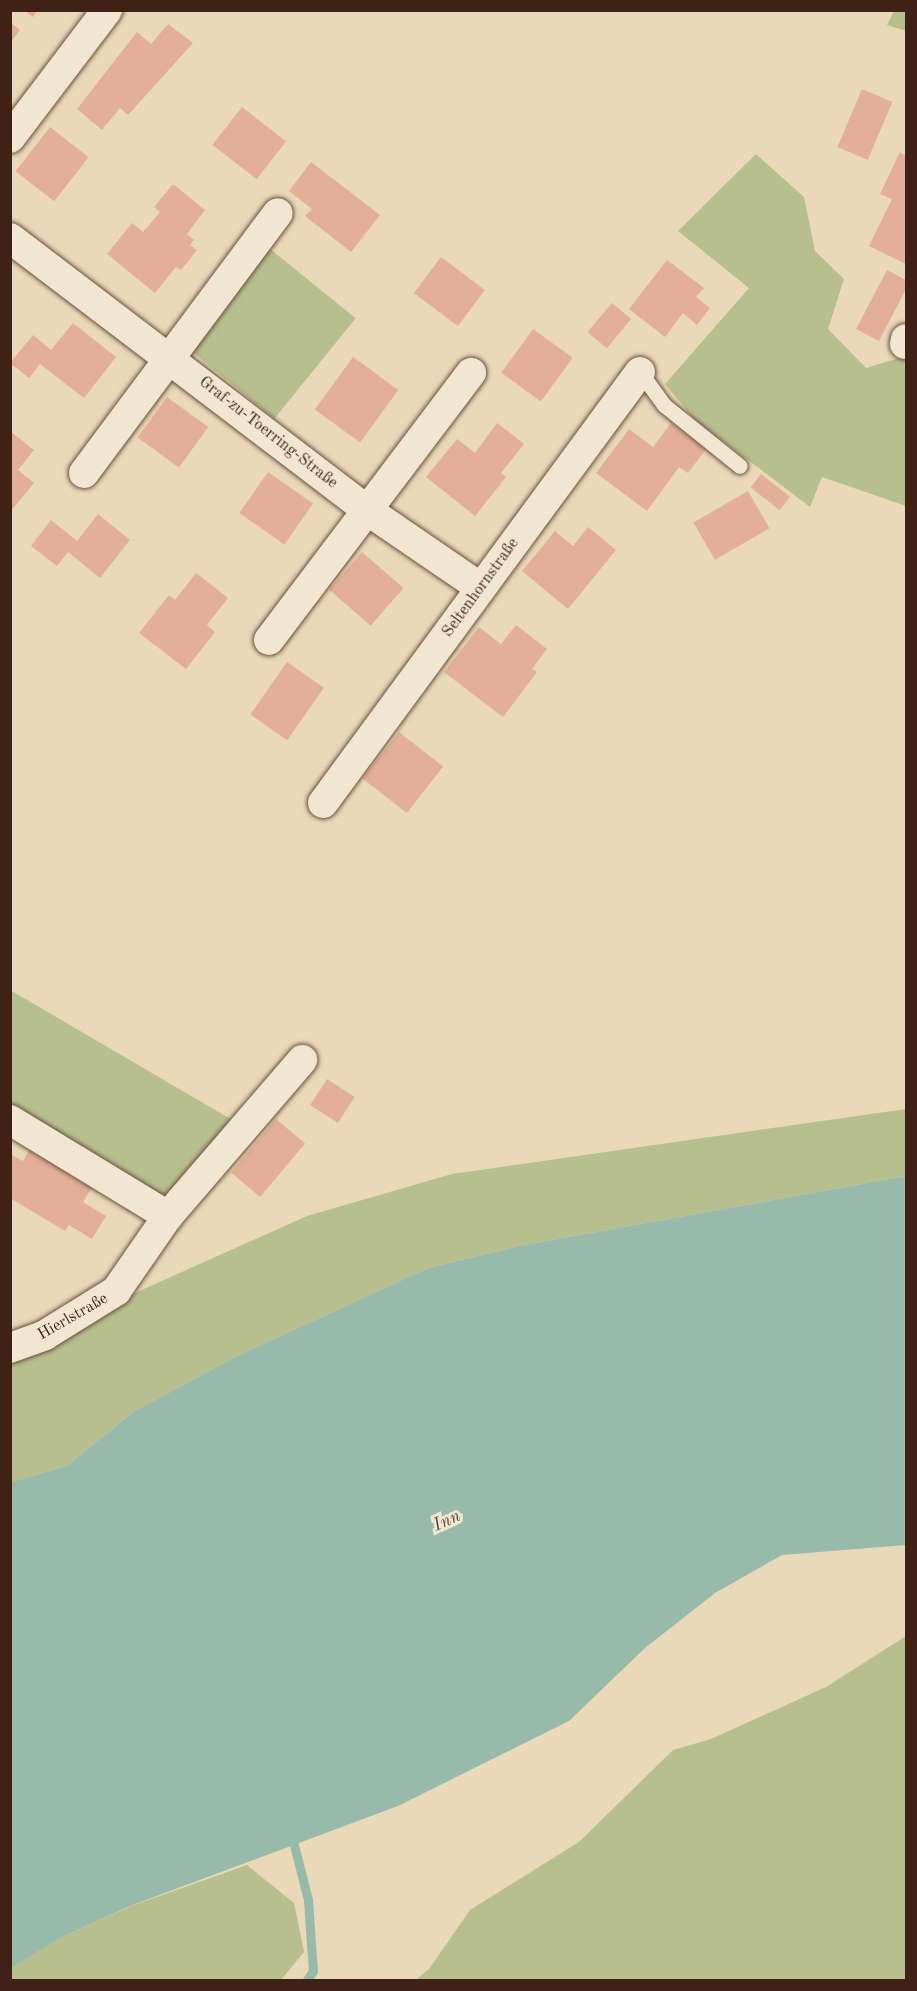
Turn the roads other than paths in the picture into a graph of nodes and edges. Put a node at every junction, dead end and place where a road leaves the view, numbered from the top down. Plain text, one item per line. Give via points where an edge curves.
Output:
1 (107, 10) edge
2 (10, 138) edge
3 (278, 213) dead end
4 (10, 238) edge
5 (168, 356) junction
6 (640, 372) joint
7 (471, 373) dead end
8 (740, 466) dead end
9 (84, 473) dead end
10 (367, 510) junction
11 (481, 588) junction
12 (269, 640) dead end
13 (323, 803) dead end
14 (302, 1060) dead end
15 (10, 1120) edge
16 (168, 1216) junction
17 (10, 1348) edge

1 - 2 street
3 - 5 street
4 - 5 street, Graf-zu-Toerring-Straße
5 - 9 street
5 - 10 street, Graf-zu-Toerring-Straße
6 - 8 lane via 664,405
6 - 11 street, Seltenhornstraße
7 - 10 street
10 - 11 street, Graf-zu-Toerring-Straße
10 - 12 street
11 - 13 street, Seltenhornstraße
14 - 16 street, Hierlstraße
15 - 16 street
16 - 17 street, Hierlstraße via 116,1291 45,1335

